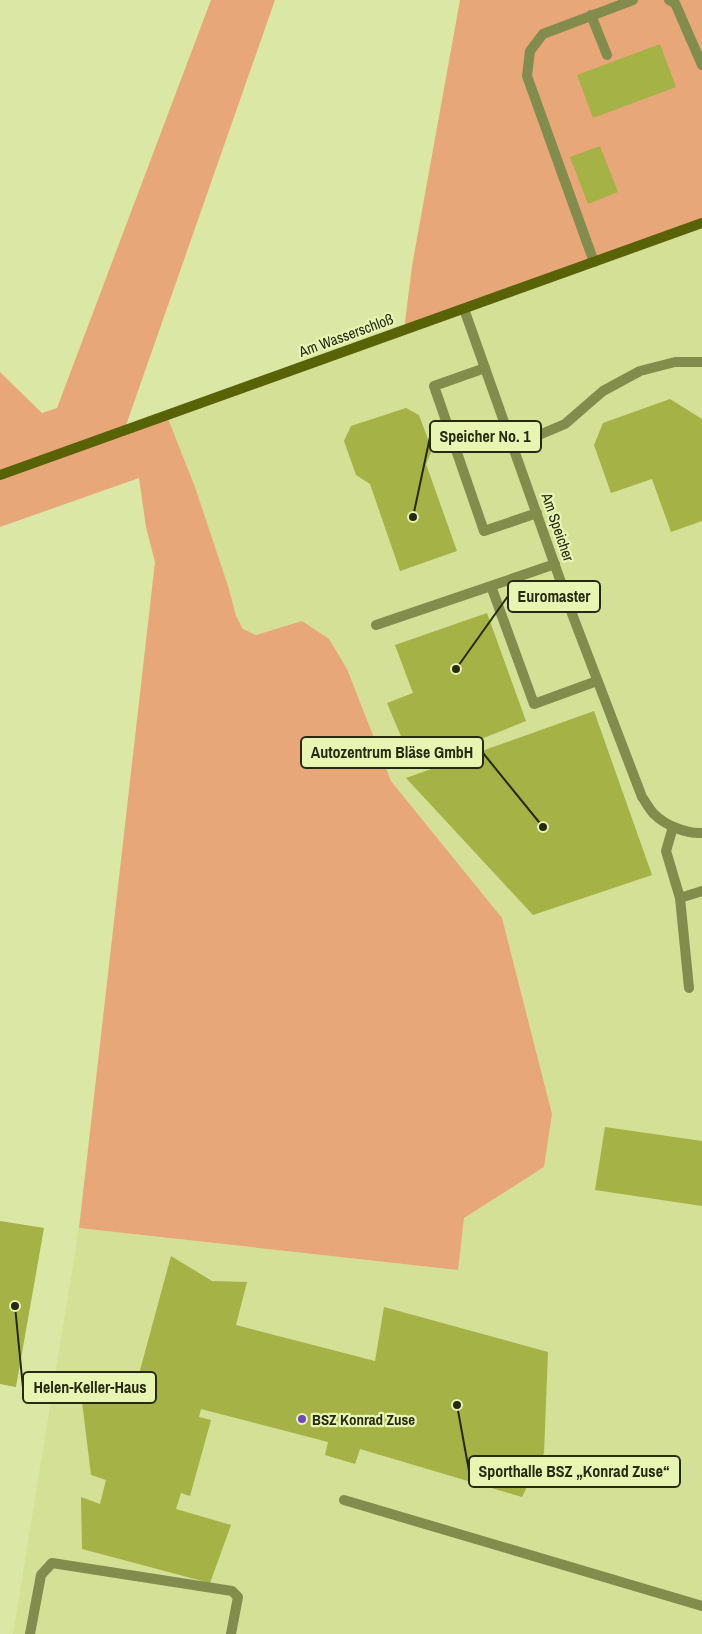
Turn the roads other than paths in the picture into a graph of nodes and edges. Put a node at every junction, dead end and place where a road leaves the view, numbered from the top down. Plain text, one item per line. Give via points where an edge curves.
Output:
1 (633, 0) edge
2 (669, 0) edge
3 (591, 15) junction
4 (607, 55) dead end
5 (702, 65) edge
6 (702, 223) edge
7 (594, 262) junction
8 (464, 309) junction
9 (702, 362) edge
10 (485, 368) junction
11 (514, 446) junction
12 (0, 475) edge
13 (537, 513) junction
14 (555, 564) junction
15 (491, 586) junction
16 (376, 625) dead end
17 (597, 681) junction
18 (674, 827) junction
19 (702, 833) edge
20 (702, 891) edge
21 (680, 898) junction
22 (689, 988) dead end
23 (344, 1500) dead end
24 (702, 1606) edge
25 (30, 1634) edge
26 (231, 1634) edge

1 - 3 street
2 - 5 street via 675,3
3 - 4 street
3 - 7 street via 543,34 530,51 526,76
6 - 7 street, Am Wasserschloß
7 - 8 street, Am Wasserschloß
8 - 10 street, Am Speicher
8 - 12 street, Am Wasserschloß
9 - 11 street via 675,362 640,371 603,391 565,424
10 - 11 street, Am Speicher
10 - 13 street via 434,386 484,531
11 - 13 street, Am Speicher
13 - 14 street, Am Speicher
14 - 15 street
14 - 17 street, Am Speicher
15 - 16 street
15 - 17 street via 534,704
17 - 18 street, Am Speicher via 642,797 654,815
18 - 19 street, Am Speicher via 693,834
18 - 21 street via 666,852
20 - 21 street
21 - 22 street
23 - 24 street
25 - 26 street via 41,1575 52,1563 232,1592 238,1596

